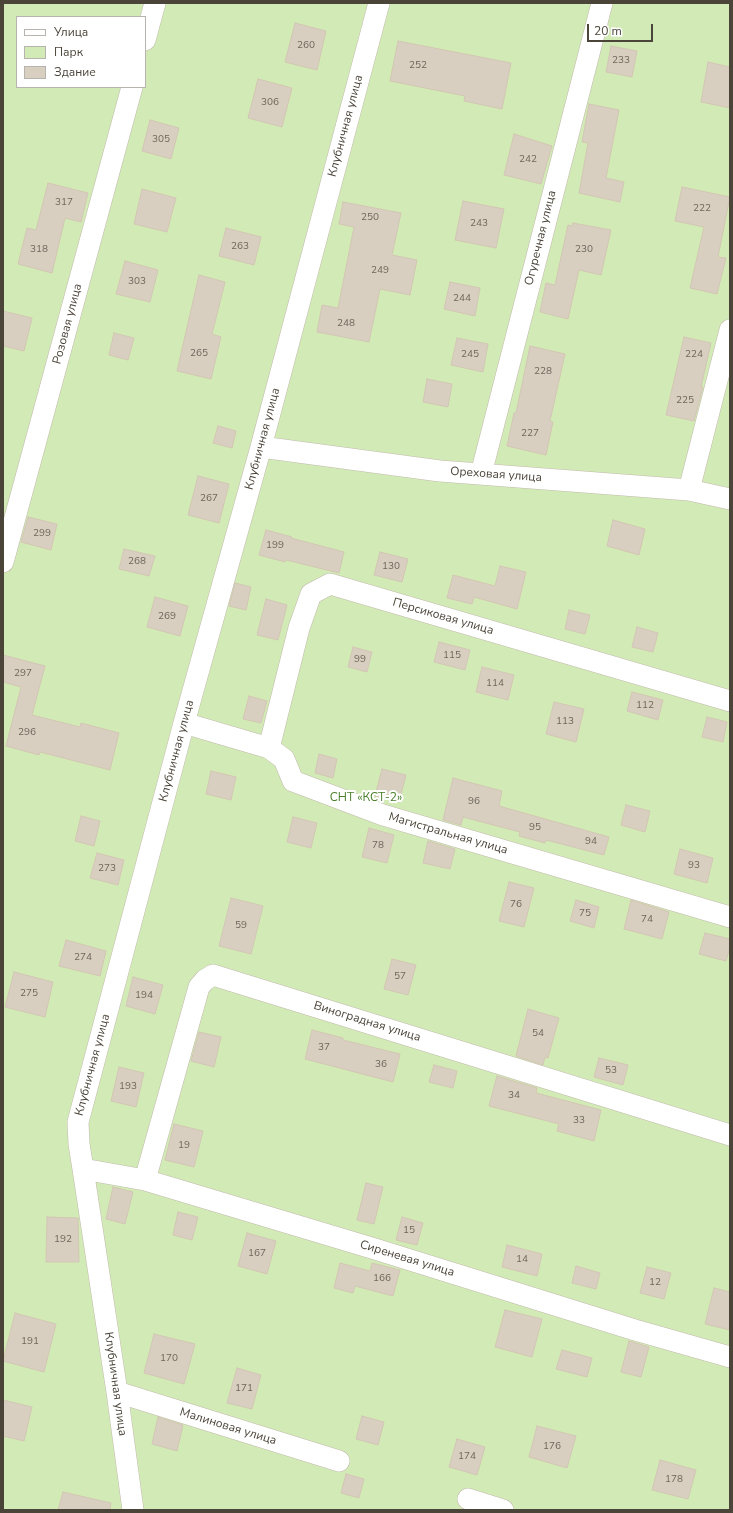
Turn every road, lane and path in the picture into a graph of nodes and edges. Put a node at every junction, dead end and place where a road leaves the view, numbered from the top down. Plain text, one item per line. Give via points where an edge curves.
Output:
1 (155, 3) edge
2 (379, 3) edge
3 (602, 3) edge
4 (146, 36) edge
5 (132, 88) edge
6 (730, 330) edge
7 (261, 447) junction
8 (481, 474) junction
9 (690, 490) junction
10 (730, 499) edge
11 (3, 562) edge
12 (730, 701) edge
13 (184, 722) junction
14 (269, 748) junction
15 (730, 917) edge
16 (730, 1135) edge
17 (83, 1170) junction
18 (145, 1180) junction
19 (730, 1357) edge
20 (117, 1392) junction
21 (339, 1462) dead end
22 (468, 1500) dead end
23 (133, 1510) edge
24 (503, 1510) edge

1 - 4 street
2 - 7 street, Клубничная улица
3 - 8 street, Огуречная улица
5 - 11 street, Розовая улица
6 - 9 street
7 - 8 street, Ореховая улица via 440,471
7 - 13 street, Клубничная улица
8 - 9 street, Ореховая улица
9 - 10 street, Ореховая улица
12 - 14 street, Персиковая улица via 330,584 311,594 299,628
13 - 14 street, Магистральная улица
13 - 17 street, Клубничная улица via 78,1122
14 - 15 street, Магистральная улица via 284,759 293,781 383,814
16 - 18 street, Виноградная улица via 213,975 199,988
17 - 18 street, Сиреневая улица
17 - 20 street, Клубничная улица
18 - 19 street, Сиреневая улица
20 - 21 street, Малиновая улица
20 - 23 street, Клубничная улица
22 - 24 street

